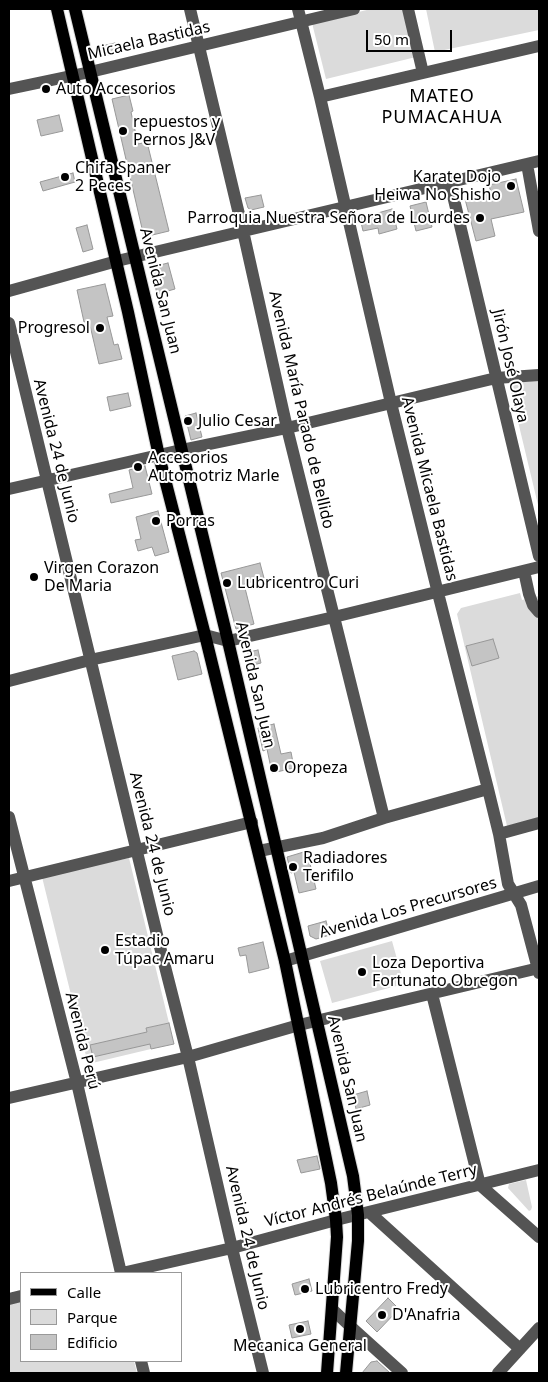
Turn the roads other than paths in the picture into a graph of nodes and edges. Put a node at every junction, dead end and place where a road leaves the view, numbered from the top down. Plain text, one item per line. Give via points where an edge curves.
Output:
1 (57, 9) edge
2 (75, 9) edge
3 (190, 9) edge
4 (354, 9) edge
5 (408, 9) edge
6 (300, 15) edge
7 (199, 46) junction
8 (539, 46) edge
9 (90, 72) junction
10 (423, 73) junction
11 (73, 75) junction
12 (9, 89) edge
13 (320, 97) junction
14 (533, 163) edge
15 (450, 183) junction
16 (346, 208) junction
17 (244, 231) junction
18 (539, 231) edge
19 (135, 257) junction
20 (116, 262) junction
21 (9, 291) edge
22 (9, 323) edge
23 (539, 375) edge
24 (496, 378) junction
25 (391, 403) junction
26 (287, 428) junction
27 (181, 450) junction
28 (159, 456) junction
29 (47, 481) junction
30 (9, 489) edge
31 (539, 556) edge
32 (539, 568) edge
33 (524, 571) junction
34 (438, 593) junction
35 (539, 612) edge
36 (334, 617) junction
37 (205, 634) junction
38 (228, 641) junction
39 (90, 660) junction
40 (9, 681) edge
41 (488, 789) junction
42 (9, 817) edge
43 (384, 818) junction
44 (252, 822) junction
45 (539, 823) edge
46 (499, 834) junction
47 (276, 848) junction
48 (136, 850) junction
49 (259, 851) junction
50 (23, 878) junction
51 (9, 881) edge
52 (539, 886) edge
53 (514, 894) junction
54 (301, 956) junction
55 (285, 961) junction
56 (539, 970) edge
57 (432, 994) junction
58 (316, 1021) junction
59 (299, 1025) junction
60 (188, 1057) junction
61 (77, 1083) junction
62 (9, 1098) edge
63 (539, 1170) edge
64 (480, 1185) junction
65 (364, 1214) junction
66 (336, 1220) junction
67 (539, 1237) edge
68 (232, 1248) junction
69 (122, 1272) edge
70 (126, 1272) edge
71 (332, 1309) junction
72 (350, 1327) junction
73 (539, 1328) edge
74 (520, 1349) junction
75 (263, 1373) edge
76 (327, 1373) edge
77 (346, 1373) edge
78 (402, 1373) edge
79 (498, 1373) edge

1 - 11 main road
2 - 9 main road, Avenida San Juan
3 - 7 street, Avenida María Parado de Bellido
4 - 6 street, Micaela Bastidas
5 - 10 street
6 - 7 street, Micaela Bastidas
6 - 13 street, Avenida Micaela Bastidas
7 - 9 street, Micaela Bastidas
7 - 17 street, Avenida María Parado de Bellido
8 - 10 street
9 - 11 street, Micaela Bastidas
9 - 19 main road, Avenida San Juan
10 - 13 street
11 - 12 street, Micaela Bastidas
11 - 20 main road
13 - 16 street, Avenida Micaela Bastidas
14 - 15 street
14 - 18 street
15 - 16 street
15 - 24 street, Jirón José Olaya
16 - 17 street
16 - 25 street, Avenida Micaela Bastidas
17 - 19 street
17 - 26 street, Avenida María Parado de Bellido
19 - 20 street
19 - 27 main road, Avenida San Juan
20 - 21 street
20 - 28 main road
22 - 29 street, Avenida 24 de Junio
23 - 24 street
24 - 25 street
24 - 31 street, Jirón José Olaya
25 - 26 street
25 - 34 street, Avenida Micaela Bastidas
26 - 27 street
26 - 36 street, Avenida María Parado de Bellido
27 - 28 street
27 - 38 main road, Avenida San Juan
28 - 29 street
28 - 37 main road
29 - 30 street
29 - 39 street, Avenida 24 de Junio
32 - 33 street
33 - 34 street
33 - 35 street via 531,600
34 - 36 street
34 - 41 street, Avenida Micaela Bastidas
36 - 38 street
36 - 43 street, Avenida María Parado de Bellido
37 - 38 street
37 - 39 street
37 - 44 main road
38 - 47 main road, Avenida San Juan
39 - 40 street
39 - 48 street, Avenida 24 de Junio
41 - 43 street
41 - 46 street, Avenida Micaela Bastidas
42 - 50 street, Avenida Perú
43 - 47 street via 323,838
44 - 48 street
44 - 49 main road
45 - 46 street
46 - 53 street, Avenida Micaela Bastidas via 508,884
47 - 49 street
47 - 54 main road, Avenida San Juan
48 - 50 street
48 - 60 street, Avenida 24 de Junio
49 - 55 main road
50 - 51 street
50 - 61 street, Avenida Perú
52 - 53 street, Avenida Los Precursores
53 - 54 street, Avenida Los Precursores
53 - 56 street, Avenida Micaela Bastidas via 522,904
54 - 55 street, Avenida Los Precursores
54 - 58 main road, Avenida San Juan
55 - 59 main road
56 - 57 street
57 - 58 street
57 - 64 street
58 - 59 street
58 - 65 main road, Avenida San Juan
59 - 60 street
59 - 66 main road
60 - 61 street
60 - 68 street, Avenida 24 de Junio
61 - 62 street
61 - 69 street, Avenida Perú
63 - 64 street, Víctor Andrés Belaúnde Terry
64 - 65 street, Víctor Andrés Belaúnde Terry
64 - 67 street
65 - 66 street, Víctor Andrés Belaúnde Terry
65 - 72 main road, Avenida San Juan via 358,1241
65 - 74 street
66 - 68 street, Víctor Andrés Belaúnde Terry
66 - 71 main road
68 - 70 street, Víctor Andrés Belaúnde Terry
68 - 75 street, Avenida 24 de Junio
71 - 72 street
71 - 76 main road
72 - 77 main road, Avenida San Juan
72 - 78 street
73 - 74 street
74 - 79 street

